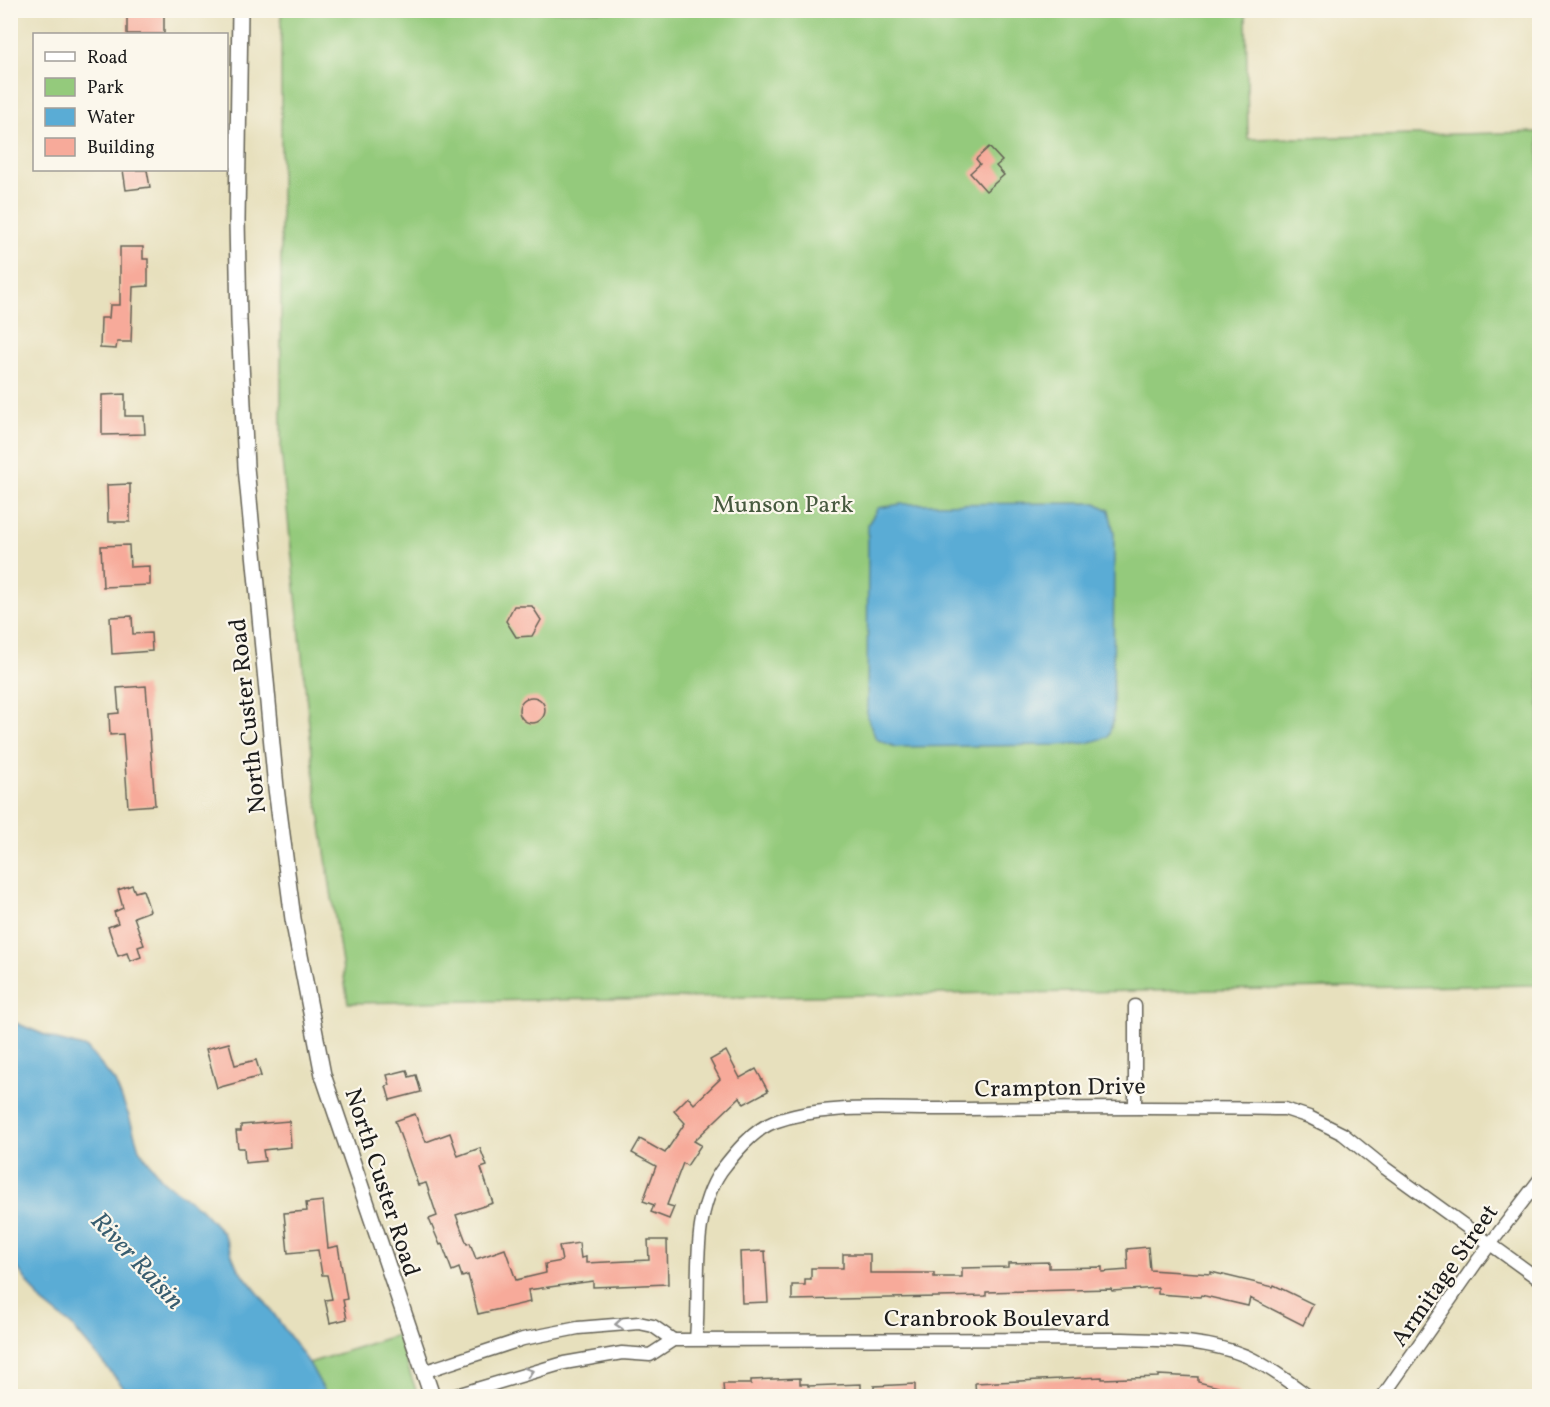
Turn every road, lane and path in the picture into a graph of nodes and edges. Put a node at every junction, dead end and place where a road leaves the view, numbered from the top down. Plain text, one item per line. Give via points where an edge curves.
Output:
1 (240, 10) edge
2 (1135, 1006) dead end
3 (1135, 1107) junction
4 (1539, 1179) edge
5 (1490, 1244) junction
6 (1539, 1280) edge
7 (696, 1339) junction
8 (673, 1340) junction
9 (423, 1372) junction
10 (432, 1396) edge
11 (453, 1396) edge
12 (1308, 1396) edge
13 (1383, 1396) edge

1 - 9 street, North Custer Road via 237,232 246,466 276,788 293,920 323,1075
2 - 3 street
3 - 5 street, Crampton Drive via 1286,1109 1309,1117 1343,1134
3 - 7 street, Crampton Drive via 822,1111 772,1123 735,1154 705,1203
4 - 5 street, Armitage Street
5 - 6 street, Crampton Drive
5 - 13 street, Armitage Street
7 - 8 street, Cranbrook Boulevard
7 - 12 street, Cranbrook Boulevard via 1182,1341 1247,1357
8 -> 9 street via 653,1326 639,1323 578,1328 523,1339
11 -> 8 street, Cranbrook Boulevard via 564,1363 622,1353 650,1355
9 - 10 street, North Custer Road

